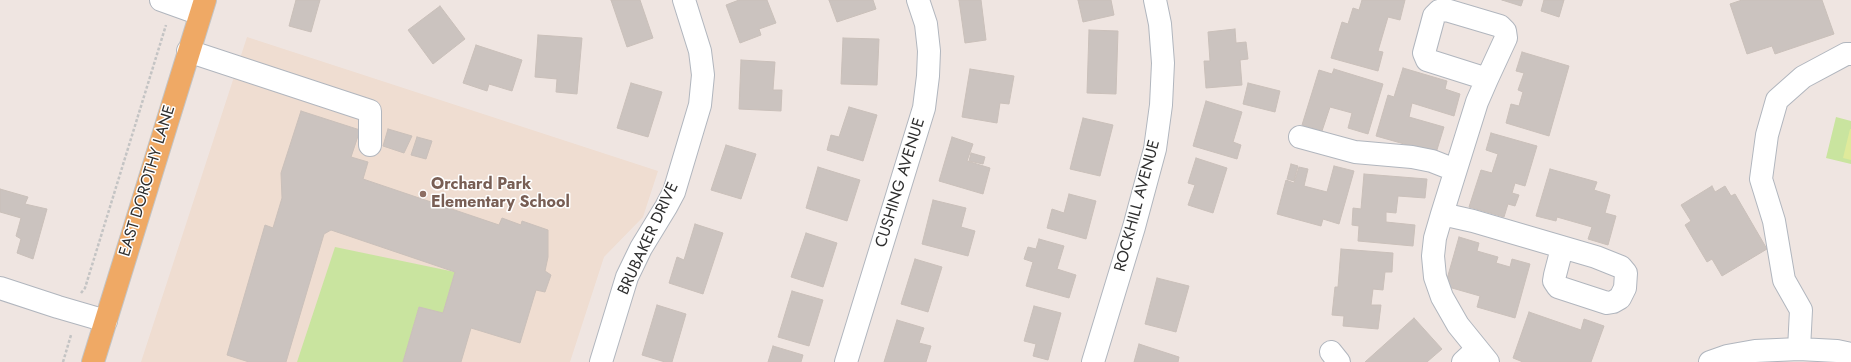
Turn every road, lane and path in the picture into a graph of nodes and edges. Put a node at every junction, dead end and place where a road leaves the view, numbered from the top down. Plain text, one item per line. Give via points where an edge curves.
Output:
1 (161, 0) edge
2 (684, 0) edge
3 (918, 0) edge
4 (1155, 0) edge
5 (203, 7) edge
6 (166, 25) dead end
7 (188, 51) junction
8 (1851, 54) edge
9 (1487, 79) dead end
10 (1300, 137) dead end
11 (370, 145) dead end
12 (1455, 170) junction
13 (1442, 214) junction
14 (1562, 248) dead end
15 (0, 288) edge
16 (81, 293) dead end
17 (106, 321) junction
18 (71, 335) dead end
19 (1799, 349) junction
20 (1851, 354) edge
21 (1476, 358) edge
22 (1741, 358) edge
23 (63, 362) edge
24 (93, 362) edge
25 (601, 362) edge
26 (846, 362) edge
27 (1093, 362) edge
28 (1710, 362) edge

1 - 5 street
2 - 25 street, BRUBAKER DRIVE via 700,51 703,75 700,104 674,192 627,277
3 - 26 street, CUSHING AVENUE via 926,24 929,51 924,108
4 - 27 street, ROCKHILL AVENUE via 1163,63 1155,149
5 - 7 main road, EAST DOROTHY LANE
6 - 16 path via 85,288
7 - 11 street via 370,111
7 - 17 main road, EAST DOROTHY LANE
8 - 19 street via 1846,54 1803,77 1777,100 1767,136 1761,179 1774,221 1784,280 1801,310
9 - 12 street
10 - 12 street via 1355,152 1432,161
12 - 13 street
13 - 14 street
13 - 21 street via 1433,256 1435,277 1442,297
15 - 17 street
17 - 24 main road, EAST DOROTHY LANE
18 - 23 path
19 - 20 street
19 - 22 street via 1755,351
22 - 28 street

